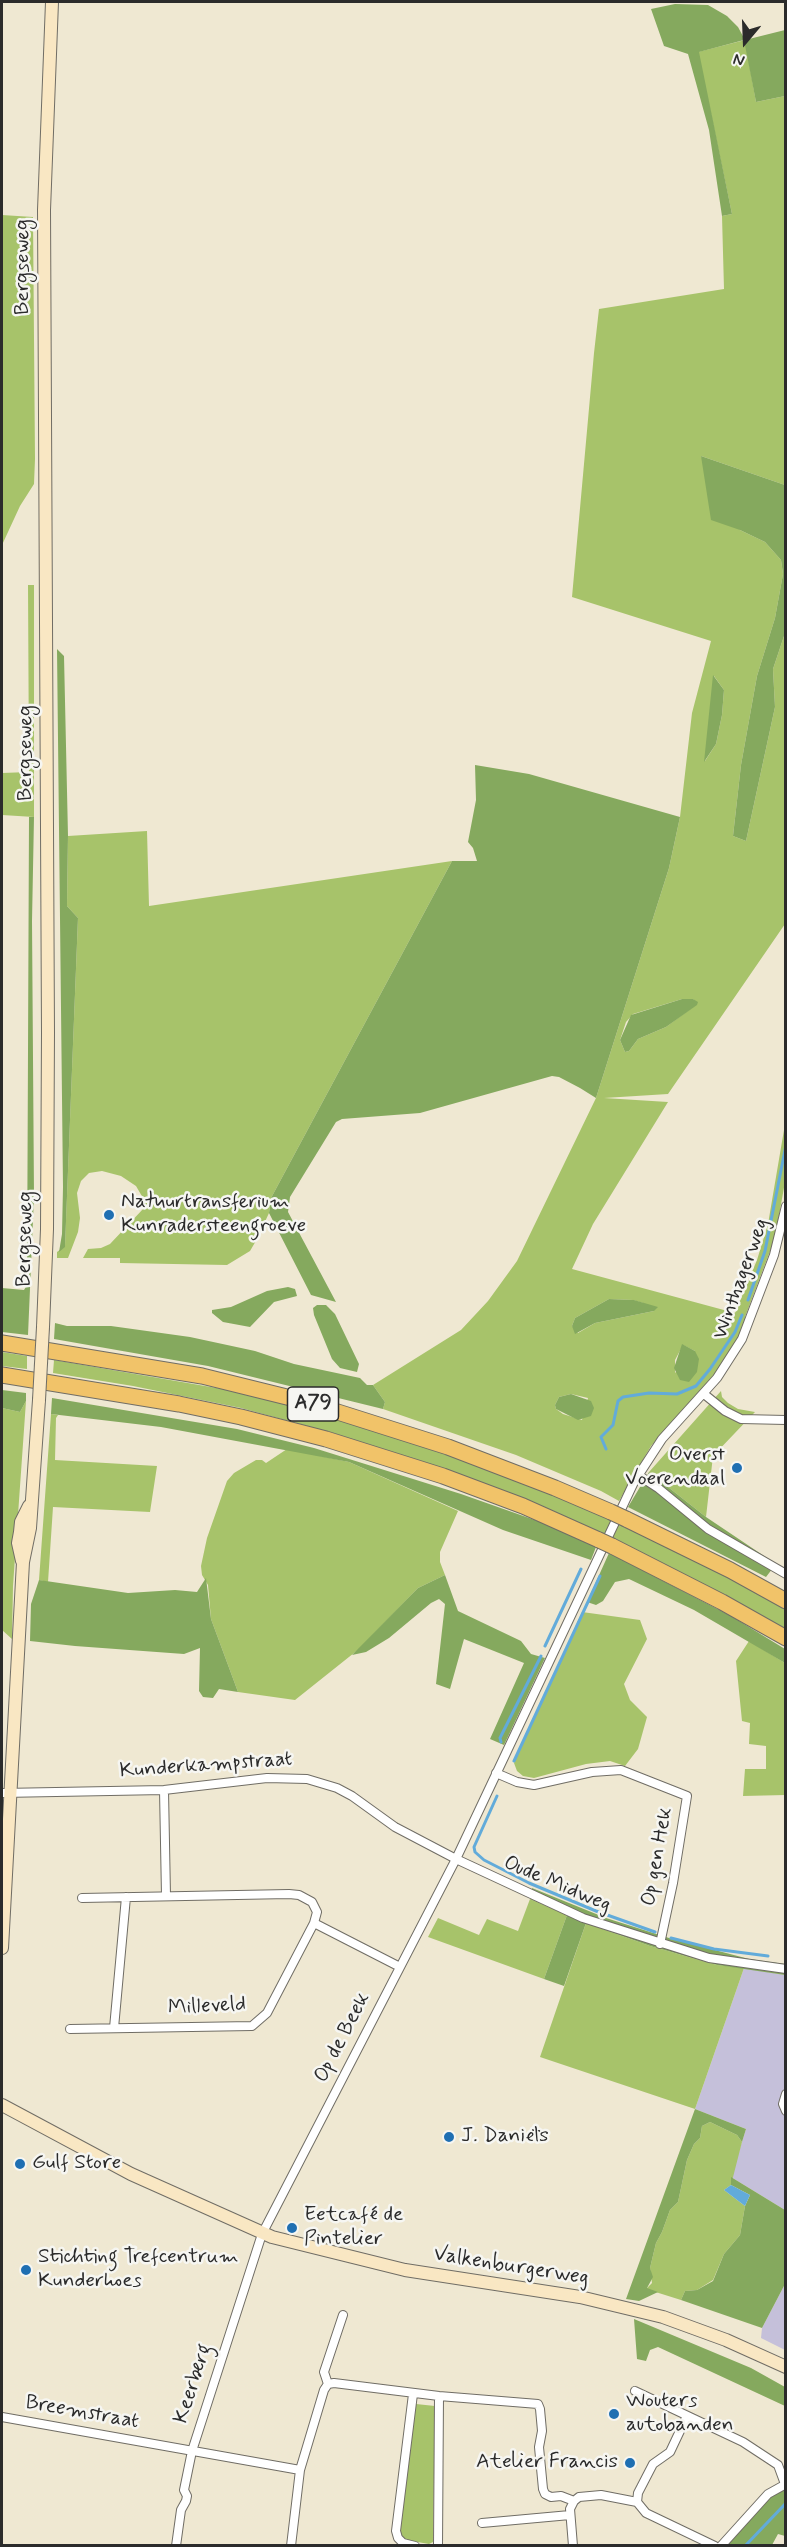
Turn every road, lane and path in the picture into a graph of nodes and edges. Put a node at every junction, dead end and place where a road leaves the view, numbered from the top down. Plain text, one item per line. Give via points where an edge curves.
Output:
1 (52, 2) edge
2 (786, 1206) edge
3 (2, 1343) edge
4 (2, 1375) edge
5 (704, 1394) junction
6 (786, 1420) edge
7 (638, 1475) junction
8 (786, 1574) edge
9 (786, 1601) edge
10 (786, 1638) edge
11 (496, 1773) junction
12 (164, 1790) junction
13 (5, 1793) edge
14 (456, 1859) junction
15 (166, 1896) junction
16 (126, 1897) junction
17 (82, 1898) dead end
18 (314, 1923) junction
19 (660, 1944) junction
20 (2, 1948) edge
21 (400, 1967) junction
22 (786, 1969) edge
23 (114, 2028) junction
24 (70, 2029) dead end
25 (786, 2094) edge
26 (2, 2105) edge
27 (786, 2111) edge
28 (262, 2234) junction
29 (343, 2315) dead end
30 (786, 2367) edge
31 (328, 2385) junction
32 (635, 2391) dead end
33 (413, 2394) junction
34 (439, 2396) junction
35 (687, 2416) junction
36 (2, 2417) edge
37 (192, 2451) junction
38 (300, 2470) junction
39 (785, 2484) edge
40 (574, 2501) junction
41 (637, 2502) junction
42 (570, 2516) junction
43 (482, 2523) dead end
44 (176, 2546) edge
45 (291, 2546) edge
46 (415, 2546) edge
47 (438, 2546) edge
48 (573, 2546) edge
49 (716, 2546) edge
50 (722, 2546) edge

1 - 13 street, Bergseweg, bridge via 44,227 47,1229 30,1528 23,1562
2 - 5 street, Winthagerweg via 778,1245 747,1328 731,1359
3 - 9 highway, A79, bridge via 202,1376 303,1401 448,1447 611,1512
4 - 10 highway, A79 via 241,1417 443,1476 605,1543
5 - 6 street via 741,1419
5 - 7 street, Winthagerweg via 662,1439
7 - 8 street via 708,1529
7 - 11 street
11 - 14 street
11 - 19 street, Op gen Hek via 534,1785 621,1770 687,1796
12 - 13 street, Kunderkampstraat
12 - 14 street, Kunderkampstraat via 273,1778 307,1779 352,1796 395,1827
12 - 15 street
13 - 20 street, Bergseweg
14 - 19 street, Oude Midweg via 583,1918
14 - 21 street, Op de Beek
15 - 16 street
15 - 18 street via 299,1895 312,1902 317,1912
16 - 17 street
16 - 23 street
18 - 21 street
18 - 23 street, Milleveld via 267,2013 252,2026
19 - 22 street, Oude Midweg via 709,1958
21 - 28 street, Op de Beek
23 - 24 street, Milleveld
25 - 27 street
26 - 28 street, Valkenburgerweg via 131,2174
28 - 30 street, Valkenburgerweg via 382,2265 580,2297 663,2317
28 - 37 street, Keerberg
29 - 31 street via 324,2372
31 - 33 street
31 - 38 street
32 - 35 street
33 - 34 street
33 - 46 street via 396,2531 403,2543
34 - 40 street via 538,2404 543,2489 551,2497
34 - 47 street
35 - 39 street via 771,2459 778,2465
35 - 41 street via 670,2452 653,2464
36 - 37 street, Breemstraat
37 - 38 street, Breemstraat
37 - 44 street, Keerberg
38 - 45 street
39 - 50 street via 768,2494
40 - 41 street via 601,2495
40 - 42 street
41 - 49 street via 646,2513
42 - 43 street
42 - 48 street

